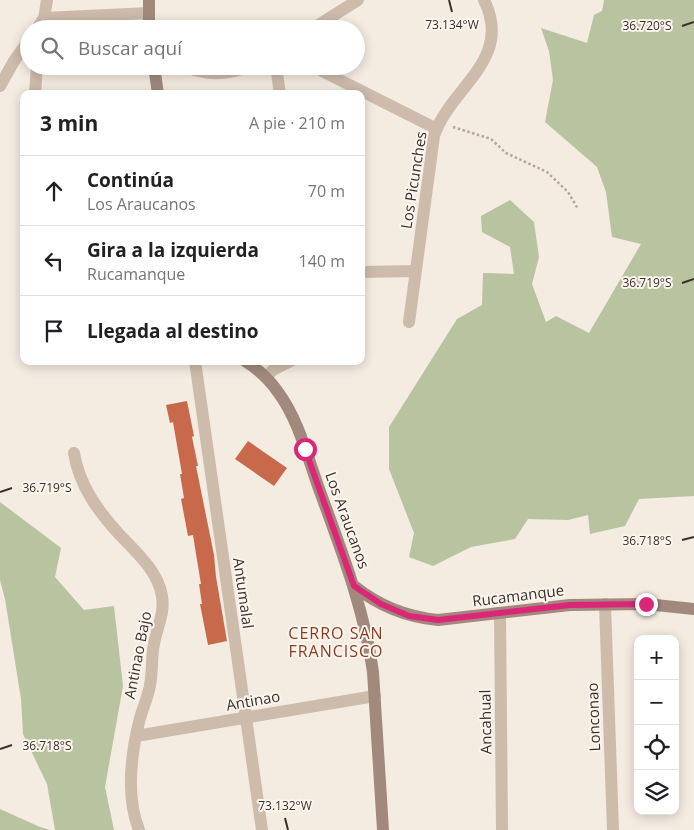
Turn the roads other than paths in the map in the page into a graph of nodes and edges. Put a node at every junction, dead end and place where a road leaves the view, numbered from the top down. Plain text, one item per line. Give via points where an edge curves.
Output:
1 (47, 0) edge
2 (358, 0) edge
3 (484, 0) edge
4 (149, 6) edge
5 (42, 20) edge
6 (69, 20) edge
7 (149, 20) edge
8 (326, 20) edge
9 (20, 53) edge
10 (36, 75) edge
11 (155, 75) edge
12 (277, 75) edge
13 (331, 75) edge
14 (0, 86) edge
15 (35, 90) edge
16 (157, 90) edge
17 (279, 90) edge
18 (362, 90) edge
19 (365, 91) edge
20 (438, 126) junction
21 (416, 271) junction
22 (365, 272) edge
23 (409, 322) dead end
24 (196, 365) edge
25 (250, 365) edge
26 (282, 365) edge
27 (266, 377) junction
28 (74, 453) dead end
29 (354, 586) junction
30 (605, 604) junction
31 (694, 609) edge
32 (500, 614) junction
33 (375, 696) junction
34 (246, 717) junction
35 (136, 736) junction
36 (139, 830) edge
37 (262, 830) edge
38 (382, 830) edge
39 (502, 830) edge
40 (613, 830) edge

1 - 5 street
2 - 8 street
3 - 20 street, Los Picunches via 492,28 489,49 479,69
4 - 6 street
4 - 7 street
9 - 14 street
10 - 15 street
11 - 16 street
12 - 17 street
13 - 18 street
19 - 20 street
20 - 21 street, Los Picunches
21 - 22 street
21 - 23 street, Los Picunches
24 - 34 street, Antumalal
25 - 27 street, Los Araucanos
26 - 27 street
27 - 29 street, Los Araucanos via 279,393 296,427
28 - 35 street, Antinao Bajo via 78,472 92,501 147,565 161,590 162,616 152,652 150,687
29 - 32 street, Rucamanque via 381,604 424,619 449,620
29 - 33 street, Los Araucanos via 368,640
30 - 31 street, Rucamanque
30 - 32 street, Rucamanque
30 - 40 street, Lonconao
32 - 39 street, Ancahual
33 - 34 street, Antinao
33 - 38 street, Los Araucanos
34 - 35 street, Antinao
34 - 37 street, Antumalal
35 - 36 street, Antinao Bajo via 132,787 134,816

